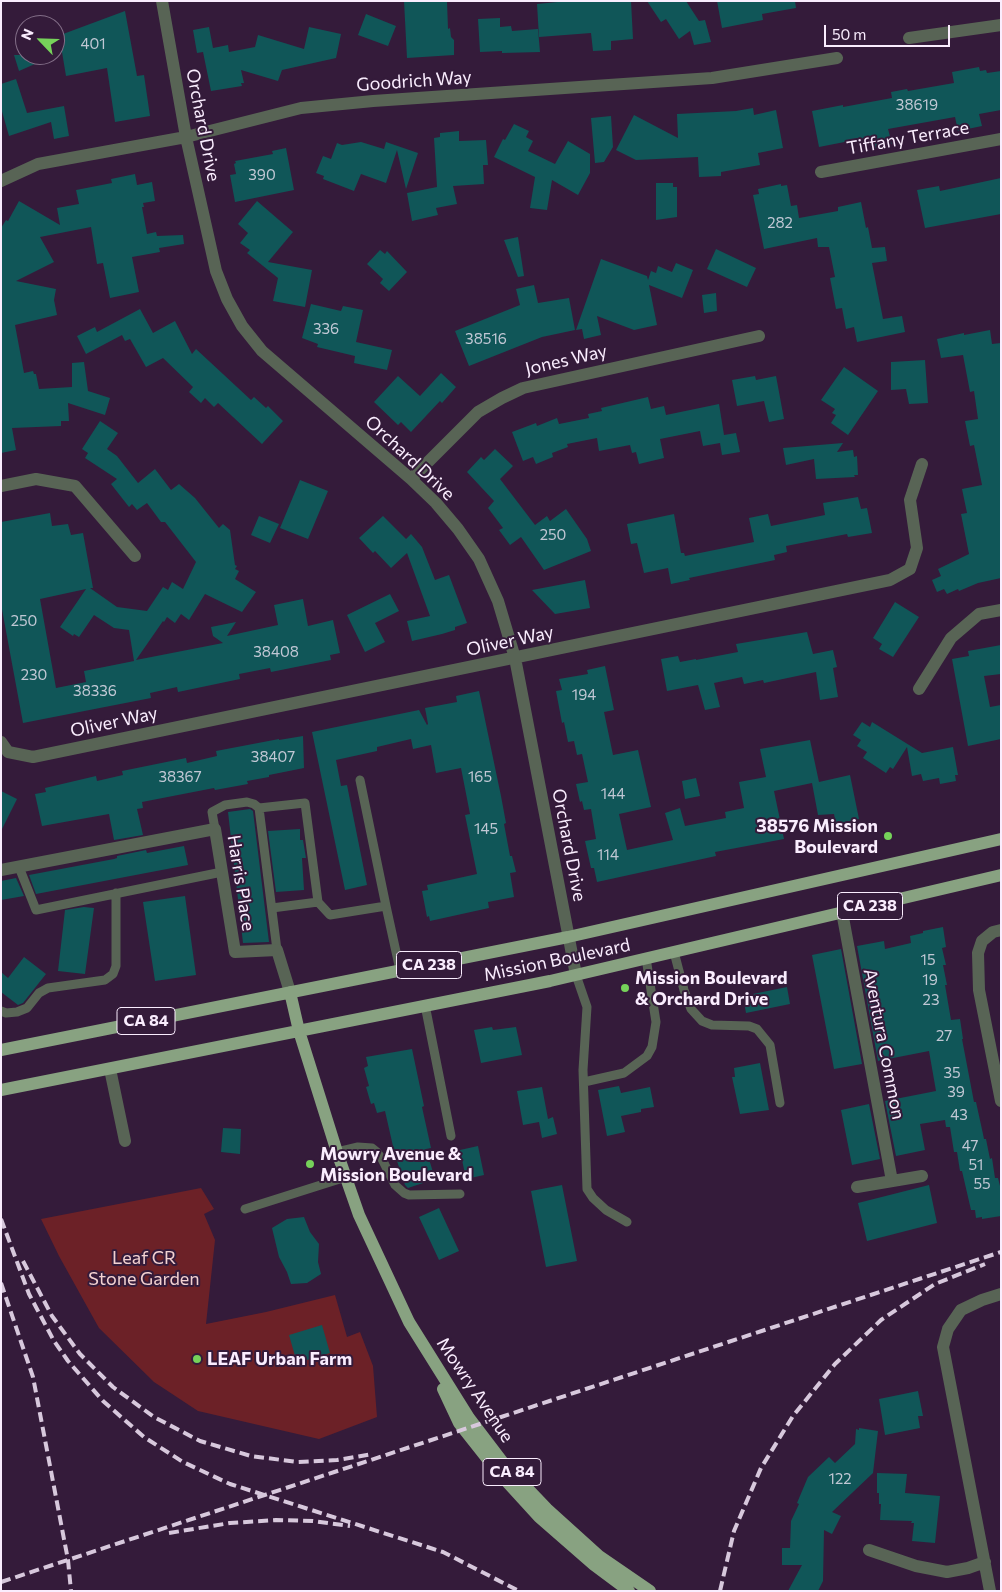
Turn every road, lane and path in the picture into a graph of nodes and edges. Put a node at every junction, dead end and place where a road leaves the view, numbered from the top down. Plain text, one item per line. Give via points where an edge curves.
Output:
1 (162, 1) edge
2 (1001, 25) edge
3 (909, 38) dead end
4 (837, 58) dead end
5 (186, 136) junction
6 (1001, 139) edge
7 (821, 172) dead end
8 (1, 181) edge
9 (759, 336) dead end
10 (922, 464) dead end
11 (411, 479) junction
12 (1, 486) edge
13 (135, 556) dead end
14 (1001, 610) edge
15 (515, 658) junction
16 (919, 689) dead end
17 (5, 747) edge
18 (360, 780) dead end
19 (260, 808) junction
20 (215, 830) junction
21 (1001, 839) edge
22 (19, 867) junction
23 (1, 870) edge
24 (222, 872) junction
25 (1001, 875) edge
26 (116, 893) junction
27 (318, 902) junction
28 (386, 906) junction
29 (272, 908) junction
30 (842, 912) junction
31 (1001, 930) edge
32 (568, 937) junction
33 (277, 950) junction
34 (674, 952) junction
35 (646, 958) junction
36 (400, 970) junction
37 (576, 975) junction
38 (290, 992) junction
39 (425, 1005) junction
40 (1, 1011) edge
41 (299, 1031) junction
42 (1, 1050) edge
43 (110, 1069) junction
44 (584, 1082) junction
45 (1, 1090) edge
46 (1001, 1101) edge
47 (780, 1103) dead end
48 (451, 1136) dead end
49 (125, 1141) dead end
50 (337, 1152) junction
51 (922, 1176) dead end
52 (346, 1177) junction
53 (892, 1181) junction
54 (857, 1188) dead end
55 (460, 1194) dead end
56 (245, 1209) dead end
57 (627, 1222) dead end
58 (1001, 1294) edge
59 (409, 1322) junction
60 (869, 1550) dead end
61 (984, 1562) junction
62 (629, 1591) edge
63 (650, 1591) edge
64 (990, 1591) edge

1 - 5 street, Orchard Drive
2 - 3 street
4 - 5 street, Goodrich Way via 712,78 301,108
5 - 8 street, Goodrich Way via 38,164
5 - 11 street, Orchard Drive via 216,271 242,326 262,351
6 - 7 street, Tiffany Terrace
9 - 11 street, Jones Way via 523,388 478,412
10 - 15 street, Oliver Way via 910,500 917,548 910,569 890,580
11 - 15 street, Orchard Drive via 436,503 479,558 498,601
12 - 13 street via 36,479 75,486
14 - 16 street via 979,614 950,638
15 - 17 street, Oliver Way via 33,757
15 - 32 street, Orchard Drive
18 - 28 lane
19 - 20 lane via 247,802 224,805 212,812
19 - 27 lane via 305,803
19 - 29 lane
20 - 22 street, Harris Place
20 - 24 street, Harris Place
21 - 32 main road, Mission Boulevard / CA 238
22 - 23 street, Harris Place
22 - 26 lane via 36,910
24 - 26 lane
24 - 33 street, Harris Place via 235,952
25 - 30 main road, Mission Boulevard / CA 238
26 - 40 lane via 116,966 113,974 105,980 48,988 39,993 27,1008 17,1012
27 - 28 lane via 330,915
27 - 29 lane
28 - 36 lane
29 - 33 lane
30 - 34 main road, Mission Boulevard / CA 238
30 - 53 street, Aventura Common
31 - 46 street via 982,941 978,953 979,990
32 - 36 main road, Mission Boulevard / CA 238
32 - 37 street, Orchard Drive
33 - 38 street
34 - 35 main road, Mission Boulevard / CA 238
34 - 47 lane via 691,1009 702,1021 712,1025 749,1026 757,1029 770,1045
35 - 37 main road, Mission Boulevard / CA 238
35 - 44 lane via 656,1022 652,1047 647,1056 624,1073
36 - 38 main road, Mission Boulevard / CA 238
37 - 39 main road, Mission Boulevard / CA 238
37 - 44 lane via 586,1007
38 - 41 main road, Mowry Avenue / CA 84
38 - 42 main road, Mission Boulevard / CA 84
39 - 41 main road, Mission Boulevard / CA 238
39 - 48 lane
41 - 43 main road, Mission Boulevard / CA 84
41 - 50 main road, Mowry Avenue / CA 84
43 - 45 main road, Mission Boulevard / CA 84
43 - 49 street
44 - 57 lane via 587,1189 606,1210
50 - 52 main road, Mowry Avenue / CA 84
50 - 55 lane via 358,1147 372,1148 382,1158 395,1185 409,1195
51 - 53 street
52 - 56 lane
52 - 59 main road, Mowry Avenue / CA 84 via 359,1215
53 - 54 street
58 - 61 street via 961,1310 948,1329 943,1347
59 - 62 main road, Mowry Avenue / CA 84 via 459,1423 497,1471 566,1542
59 - 63 main road, Mowry Avenue / CA 84 via 469,1418 504,1464 547,1510 599,1556
60 - 61 street via 916,1566 947,1572
61 - 64 street

